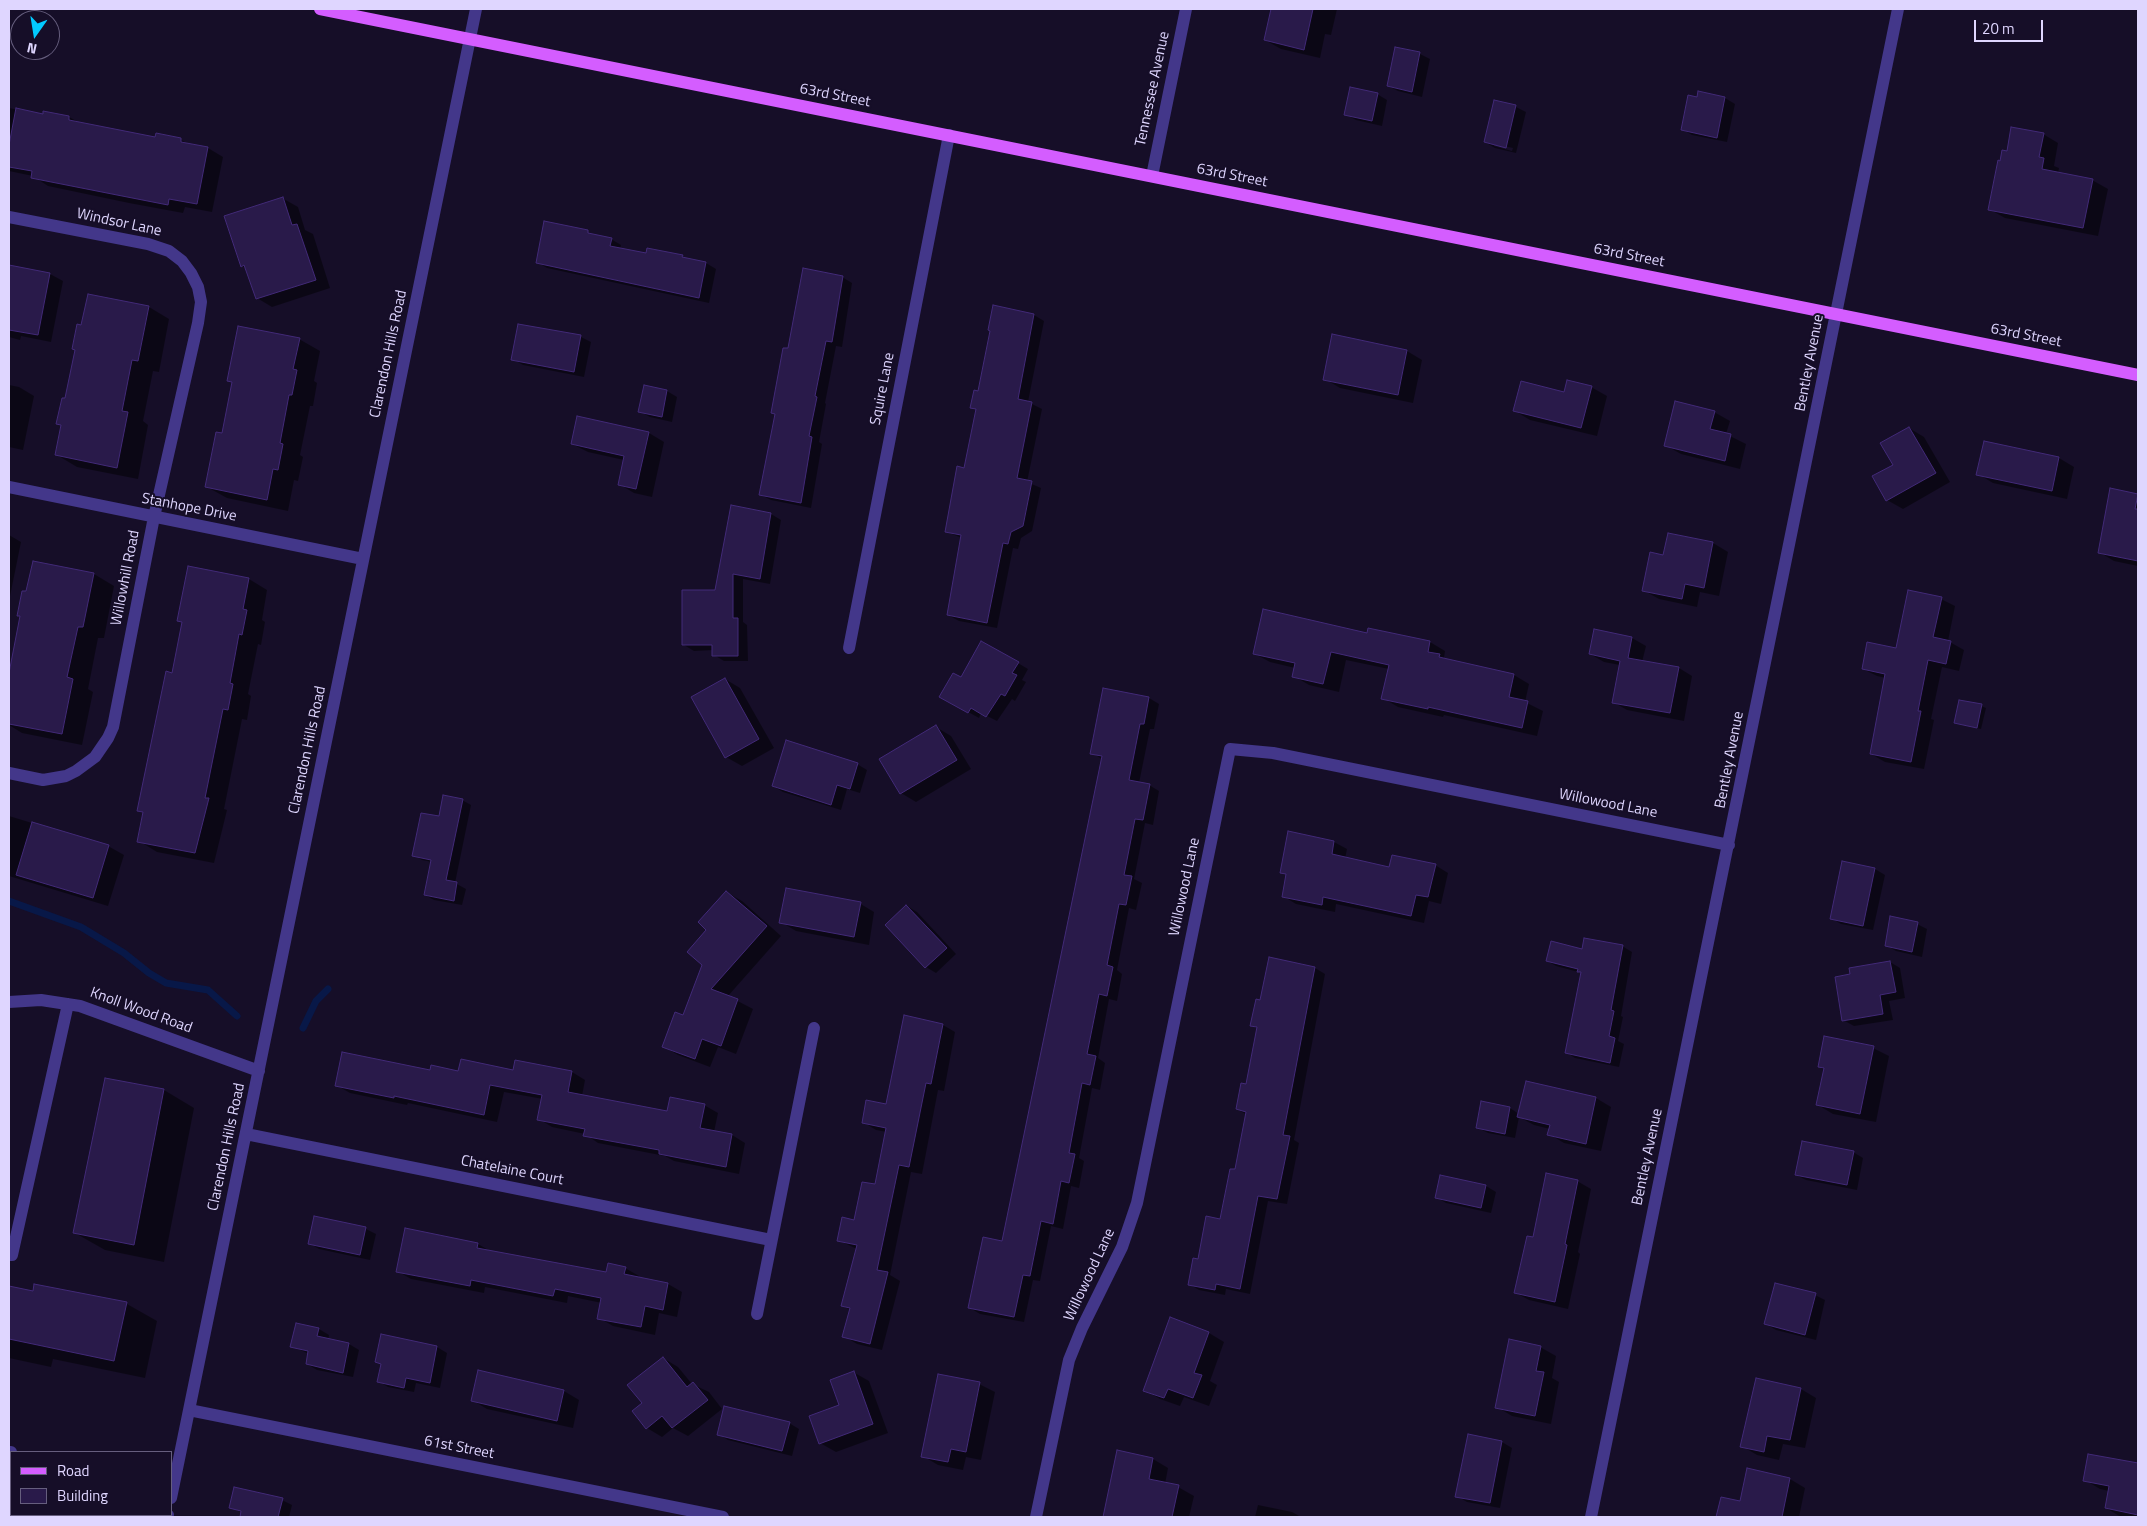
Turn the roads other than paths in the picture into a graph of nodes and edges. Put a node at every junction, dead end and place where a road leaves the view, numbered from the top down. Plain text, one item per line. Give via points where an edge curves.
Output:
1 (320, 9) edge
2 (476, 9) edge
3 (1186, 9) edge
4 (1898, 9) edge
5 (470, 39) junction
6 (949, 135) junction
7 (1152, 176) junction
8 (9, 217) edge
9 (1837, 314) junction
10 (198, 323) joint
11 (2138, 375) edge
12 (9, 487) edge
13 (154, 517) junction
14 (363, 559) junction
15 (849, 648) dead end
16 (14, 775) edge
17 (1729, 844) junction
18 (9, 1002) edge
19 (68, 1004) junction
20 (814, 1028) dead end
21 (259, 1071) junction
22 (246, 1134) junction
23 (771, 1240) junction
24 (9, 1255) edge
25 (757, 1314) dead end
26 (189, 1410) junction
27 (172, 1493) edge
28 (723, 1517) edge
29 (1036, 1517) edge
30 (1591, 1517) edge

1 - 5 main road, 63rd Street
2 - 5 street, Clarendon Hills Road
3 - 7 street, Tennessee Avenue
4 - 9 street, Bentley Avenue
5 - 6 main road, 63rd Street
5 - 14 street, Clarendon Hills Road
6 - 7 main road, 63rd Street
6 - 15 street, Squire Lane
7 - 9 main road, 63rd Street
8 - 10 street, Windsor Lane via 169,251 182,261 198,287 201,302
9 - 11 main road, 63rd Street
9 - 17 street, Bentley Avenue
10 - 13 street, Willowhill Road
12 - 13 street, Stanhope Drive
13 - 14 street, Stanhope Drive
13 - 16 street, Willowhill Road via 108,738 95,757 66,776 43,780
14 - 21 street, Clarendon Hills Road
17 - 29 street, Willowood Lane via 1273,753 1230,749 1137,1203 1122,1247 1069,1360
17 - 30 street, Bentley Avenue
18 - 19 street, Knoll Wood Road via 41,1000
19 - 21 street, Knoll Wood Road via 106,1014
19 - 24 street via 12,1255
20 - 23 street
21 - 22 street, Clarendon Hills Road
22 - 23 street, Chatelaine Court
22 - 26 street, Clarendon Hills Road
23 - 25 street
26 - 27 street, Clarendon Hills Road
26 - 28 street, 61st Street

